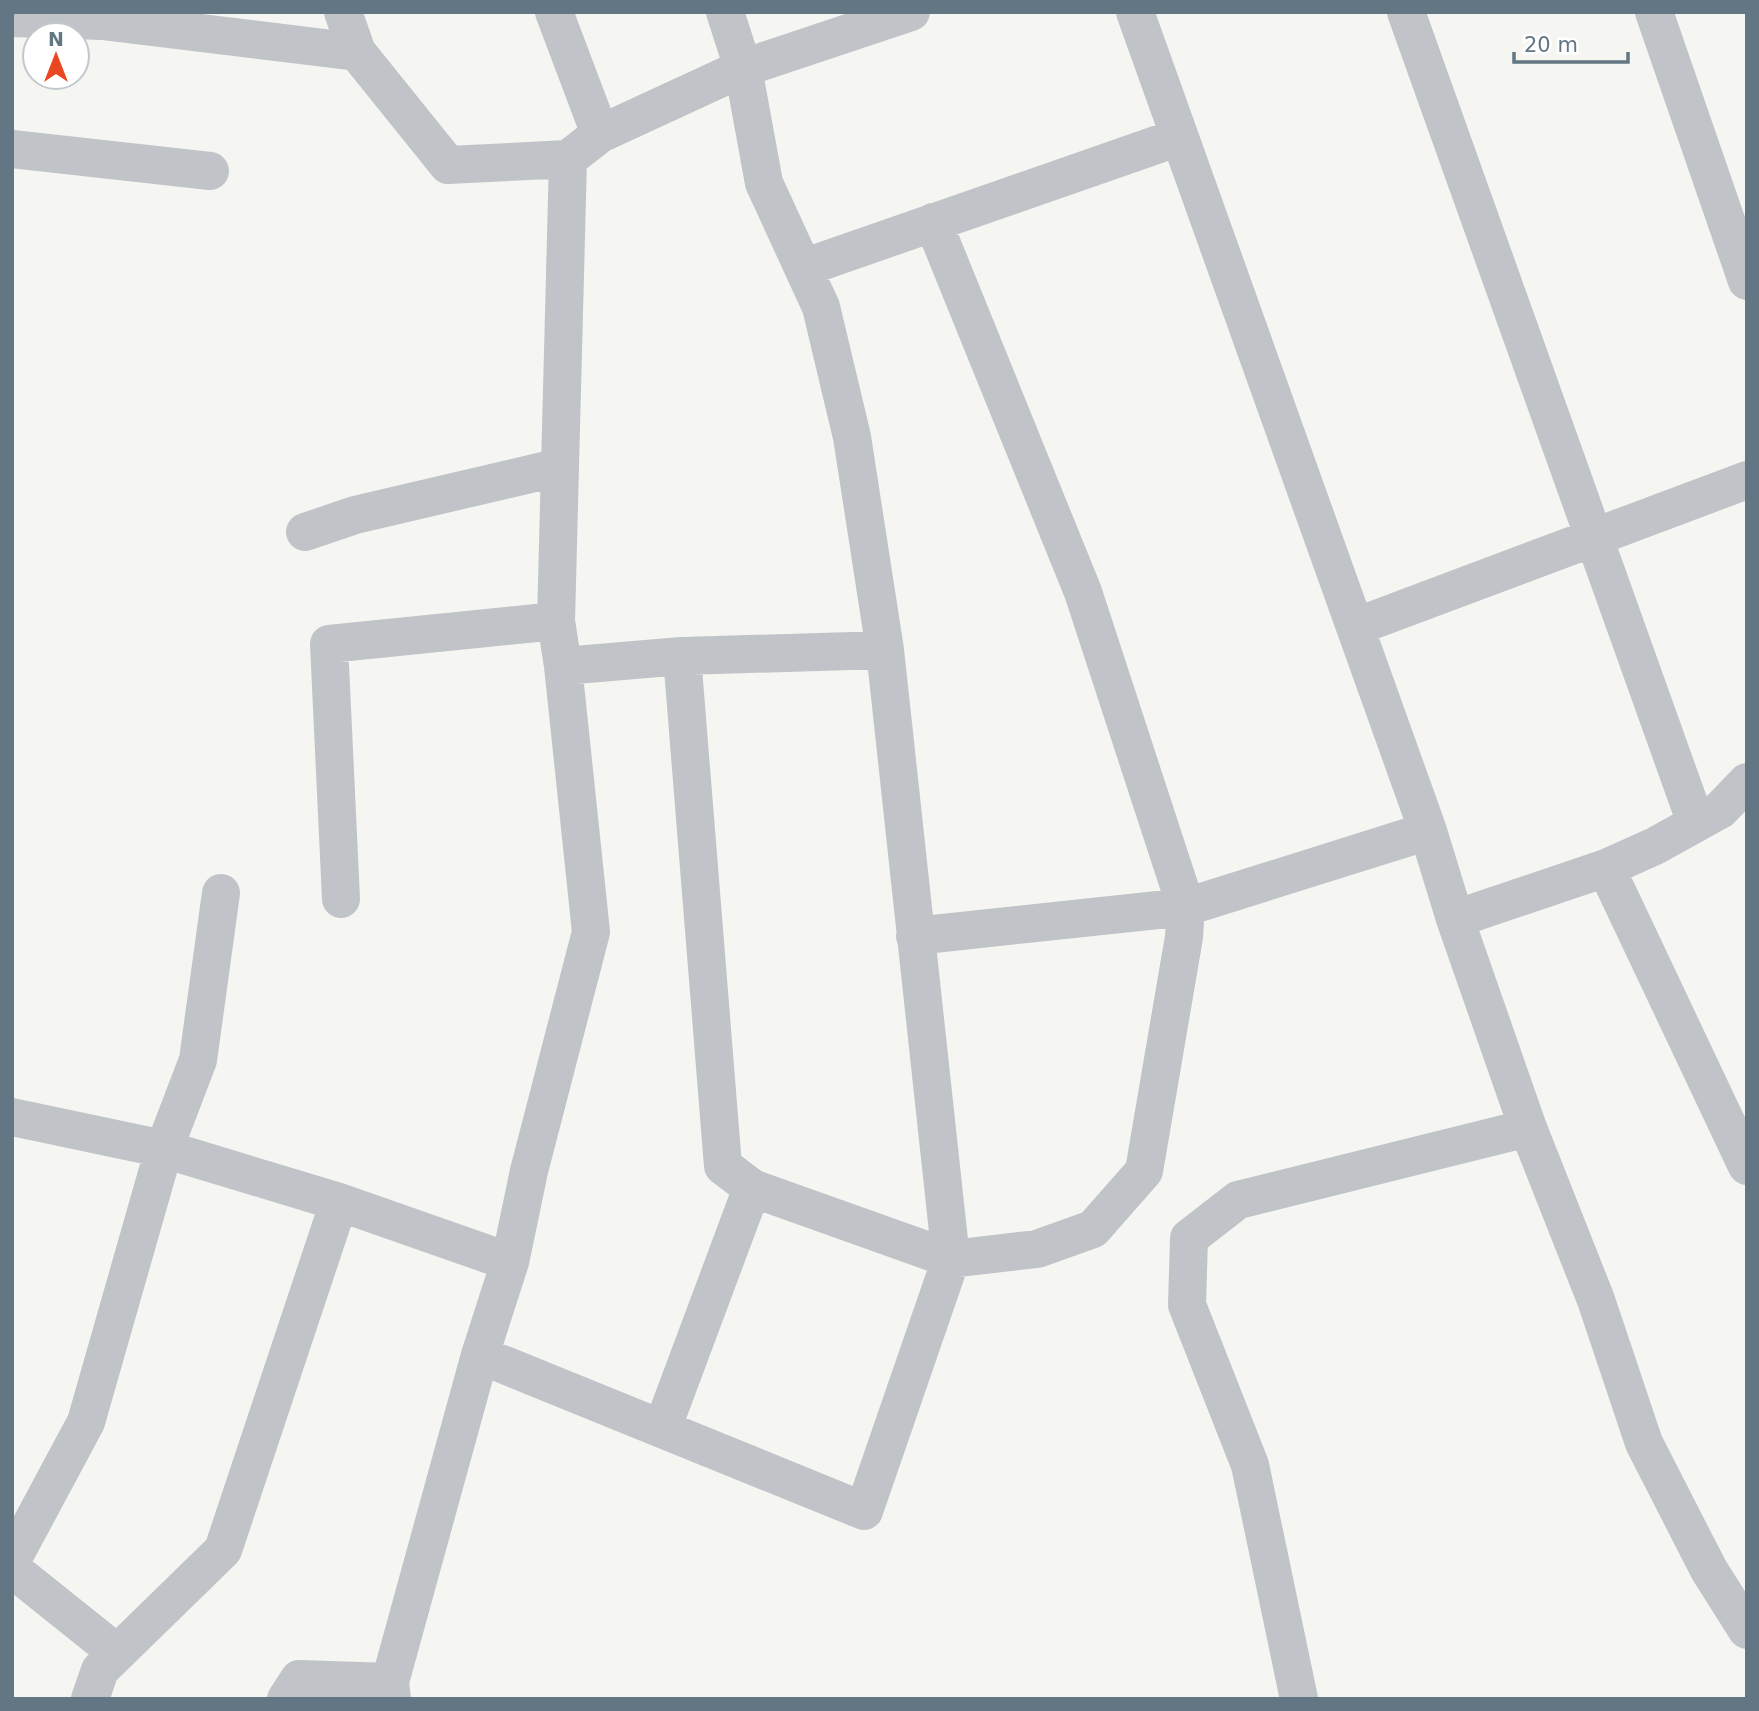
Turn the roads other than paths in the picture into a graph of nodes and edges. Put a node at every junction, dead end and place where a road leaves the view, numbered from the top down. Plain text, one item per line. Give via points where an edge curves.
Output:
1 (343, 12) edge
2 (554, 12) edge
3 (725, 12) edge
4 (911, 12) edge
5 (1135, 12) edge
6 (1406, 12) edge
7 (1654, 12) edge
8 (100, 16) edge
9 (12, 18) edge
10 (357, 52) junction
11 (743, 68) junction
12 (600, 134) junction
13 (1180, 137) junction
14 (12, 149) edge
15 (568, 159) junction
16 (210, 171) dead end
17 (933, 222) junction
18 (803, 268) junction
19 (1747, 281) edge
20 (560, 467) junction
21 (1747, 480) edge
22 (305, 532) dead end
23 (1593, 536) junction
24 (556, 621) junction
25 (1355, 627) junction
26 (884, 650) junction
27 (682, 656) junction
28 (563, 666) junction
29 (1747, 782) edge
30 (1696, 823) junction
31 (1428, 831) junction
32 (1606, 867) junction
33 (220, 893) dead end
34 (341, 899) dead end
35 (1186, 907) junction
36 (1455, 919) junction
37 (915, 936) junction
38 (12, 1117) edge
39 (1528, 1128) junction
40 (164, 1149) junction
41 (1747, 1166) edge
42 (751, 1188) junction
43 (339, 1202) junction
44 (951, 1259) junction
45 (510, 1262) junction
46 (480, 1354) junction
47 (662, 1429) junction
48 (12, 1560) edge
49 (12, 1569) edge
50 (1747, 1630) edge
51 (117, 1653) junction
52 (391, 1690) edge
53 (90, 1699) edge
54 (286, 1699) edge
55 (1298, 1699) edge

1 - 10 street
2 - 12 street
3 - 11 street
4 - 11 street
5 - 13 street
6 - 23 street
7 - 19 street
8 - 9 street
8 - 10 street
10 - 15 street via 448,165
11 - 12 street
11 - 18 street via 764,183
12 - 15 street
13 - 17 street
13 - 25 street
14 - 16 street
15 - 20 street
17 - 18 street
17 - 35 street via 1083,592
18 - 26 street via 821,307 852,437
20 - 22 street via 355,515
20 - 24 street
21 - 23 street
23 - 25 street
23 - 30 street
24 - 28 street
24 - 34 street via 329,645
25 - 31 street
26 - 27 street
26 - 37 street
27 - 28 street
27 - 42 street via 723,1166
28 - 45 street via 591,932
29 - 30 street via 1720,810
30 - 32 street
31 - 35 street
31 - 36 street
32 - 36 street
32 - 41 street
33 - 40 street via 198,1060
35 - 37 street
35 - 44 street via 1144,1171 1093,1229 1037,1249
36 - 39 street
37 - 44 street
38 - 40 street
39 - 50 street via 1596,1300 1644,1443 1709,1570
39 - 55 street via 1238,1200 1189,1238 1187,1305 1250,1465
40 - 43 street
40 - 48 street via 86,1422
42 - 44 street
42 - 47 street
43 - 45 street
43 - 51 street via 223,1550
44 - 47 street via 864,1511
45 - 46 street
46 - 47 street
46 - 52 street
49 - 51 street
51 - 53 street via 100,1670
52 - 54 street via 299,1679

